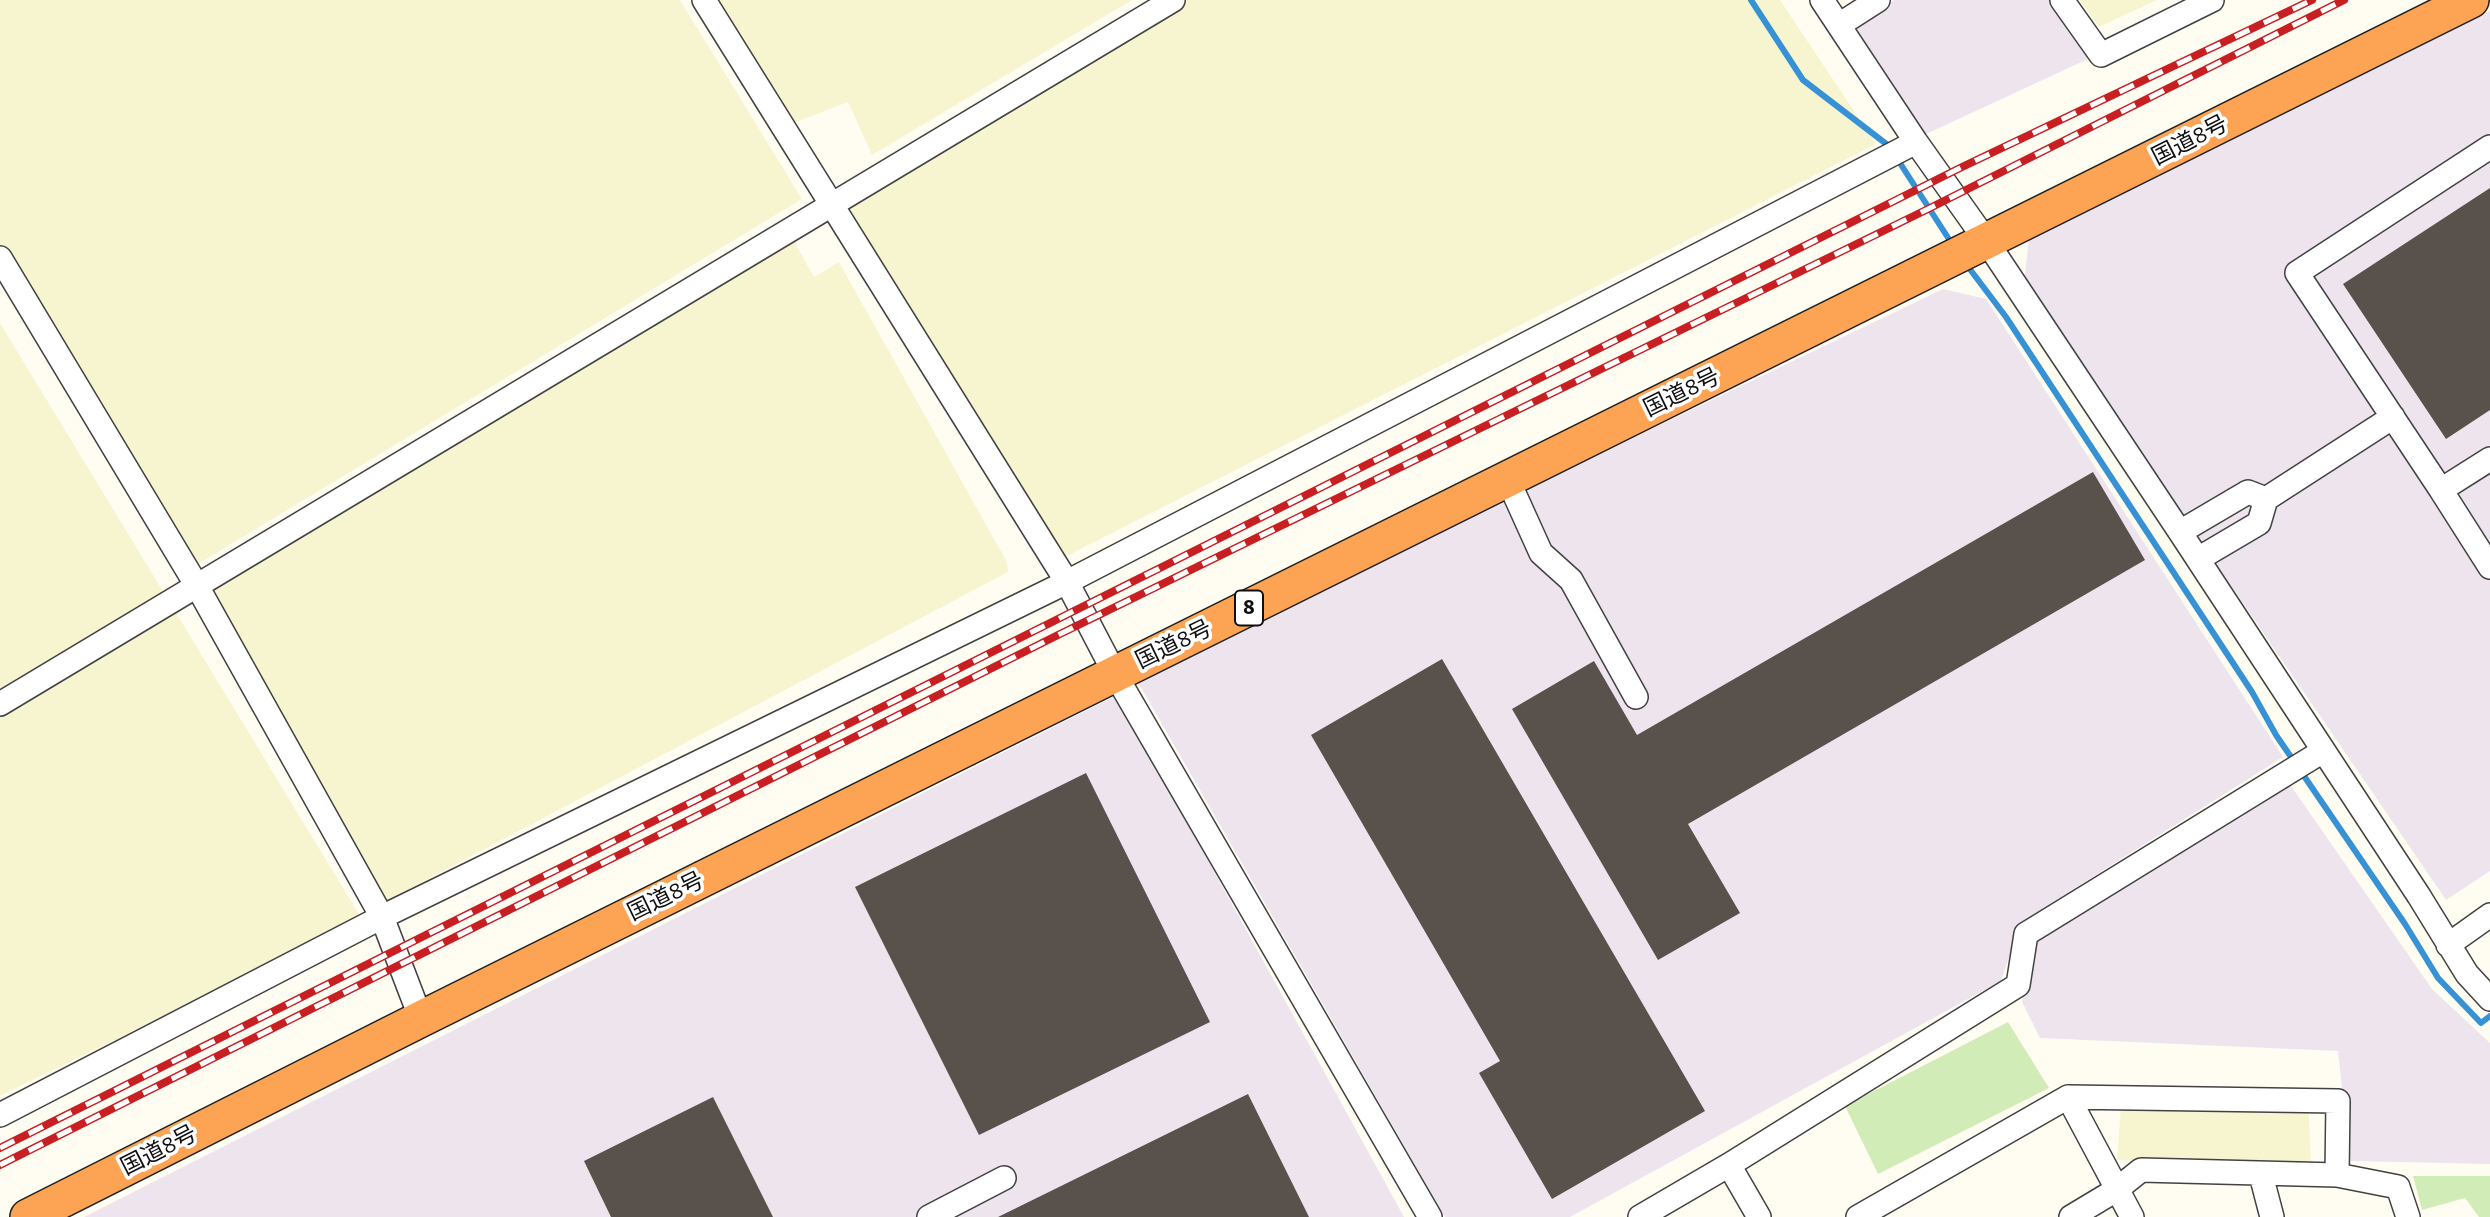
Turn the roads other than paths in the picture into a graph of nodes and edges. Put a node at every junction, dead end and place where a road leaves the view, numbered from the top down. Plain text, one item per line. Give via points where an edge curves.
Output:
1 (704, 0) edge
2 (1173, 0) edge
3 (1822, 0) edge
4 (1878, 0) edge
5 (2062, 0) edge
6 (2212, 0) edge
7 (2471, 0) edge
8 (1839, 25) junction
9 (1916, 142) junction
10 (2490, 147) edge
11 (831, 205) junction
12 (1987, 242) junction
13 (0, 258) edge
14 (2393, 417) junction
15 (2490, 458) edge
16 (1508, 480) junction
17 (2441, 491) junction
18 (2266, 499) junction
19 (2180, 532) junction
20 (2198, 559) junction
21 (2490, 567) edge
22 (1067, 582) junction
23 (197, 586) junction
24 (1115, 674) junction
25 (1636, 698) dead end
26 (0, 704) edge
27 (2323, 751) junction
28 (2490, 915) edge
29 (382, 918) junction
30 (2448, 944) junction
31 (2490, 999) edge
32 (421, 1019) junction
33 (2068, 1097) junction
34 (3, 1108) edge
35 (1729, 1165) junction
36 (2261, 1175) junction
37 (2337, 1175) junction
38 (1004, 1178) dead end
39 (2116, 1191) junction
40 (28, 1217) edge
41 (929, 1217) edge
42 (1430, 1217) edge
43 (1640, 1217) edge
44 (1759, 1217) edge
45 (1858, 1217) edge
46 (2071, 1217) edge
47 (2132, 1217) edge
48 (2272, 1217) edge
49 (2408, 1217) edge

1 - 11 street
2 - 11 street
3 - 8 street
4 - 8 street
5 - 6 street via 2101,55
7 - 12 highway, 国道8号 / 8
8 - 9 street
9 - 12 street
9 - 22 street
10 - 14 street via 2297,273
11 - 22 street
11 - 23 street
12 - 16 highway, 国道8号 / 8
12 - 19 street
13 - 23 street
14 - 17 street
14 - 18 street
15 - 17 street
16 - 24 highway, 国道8号 / 8
16 - 25 street via 1541,553 1571,580
17 - 21 street
18 - 19 street via 2248,492
18 - 20 street via 2259,523
19 - 20 street
20 - 27 street
22 - 24 street
22 - 29 street
23 - 26 street
23 - 29 street
24 - 32 highway, 国道8号 / 8
24 - 42 street
27 - 30 street
27 - 35 street via 2026,934 2018,985
28 - 30 street
29 - 32 street
29 - 34 street
30 - 31 street
32 - 40 highway, 国道8号 / 8
33 - 37 street via 2338,1101
33 - 39 street
33 - 45 street
35 - 43 street
35 - 44 street
36 - 37 street
36 - 39 street via 2141,1170
36 - 48 street
37 - 49 street via 2398,1187
38 - 41 street
39 - 46 street
39 - 47 street

